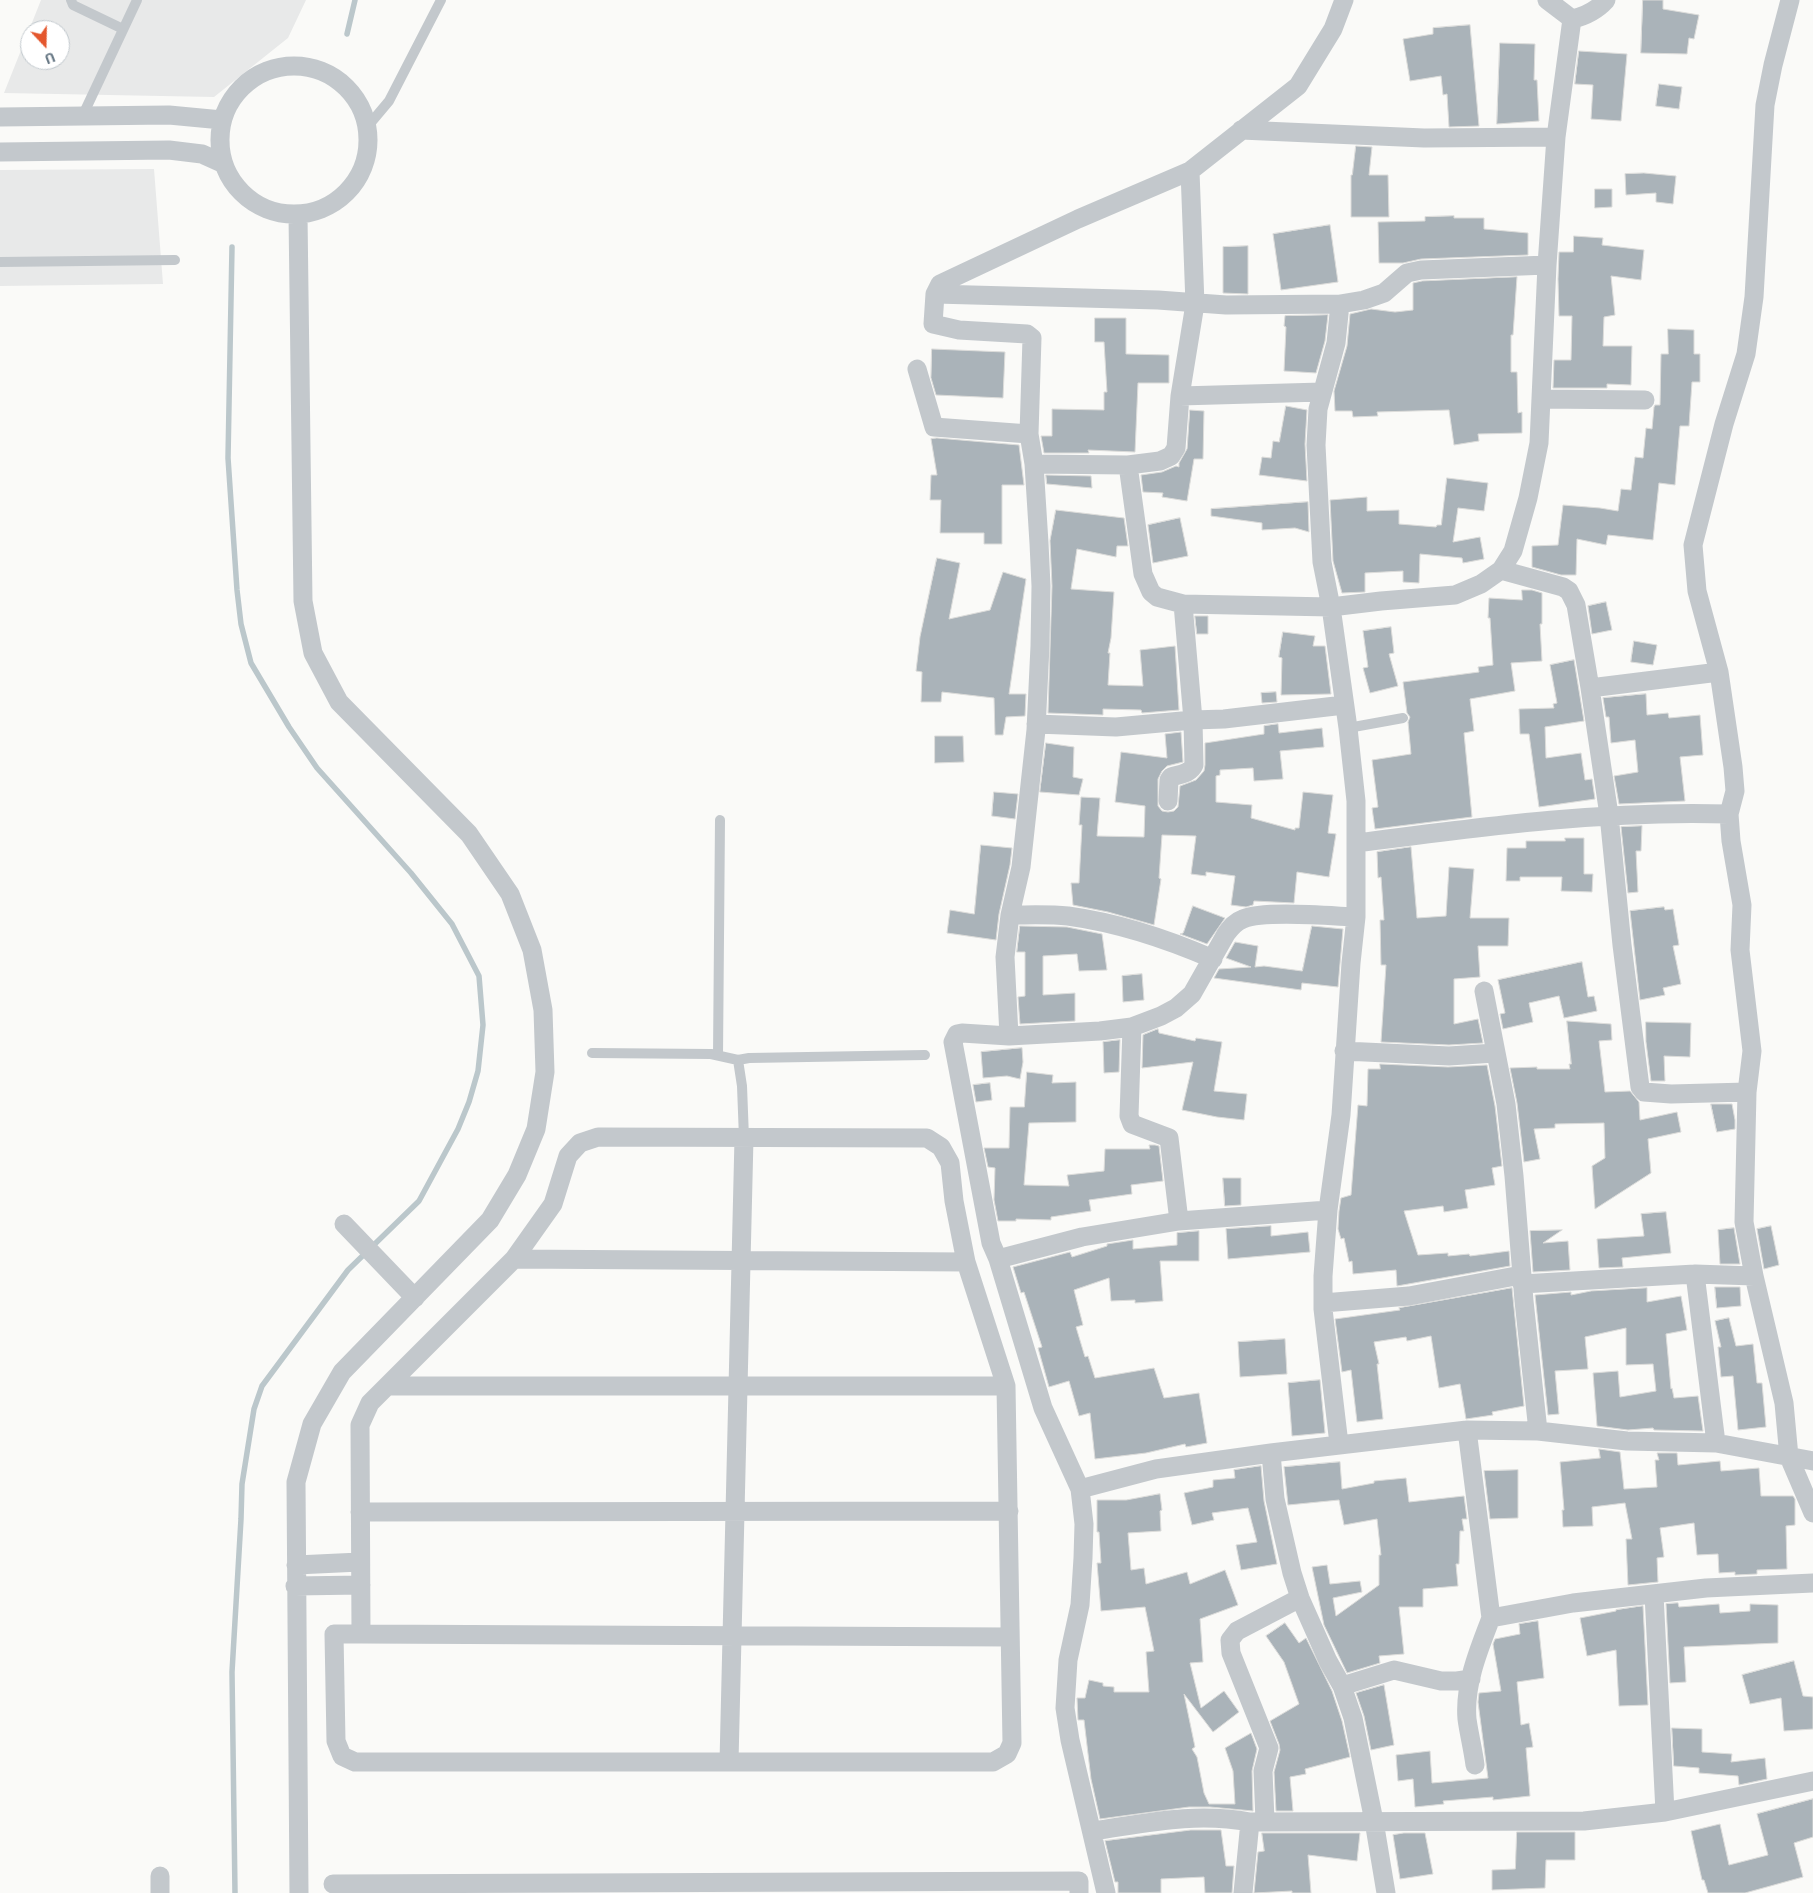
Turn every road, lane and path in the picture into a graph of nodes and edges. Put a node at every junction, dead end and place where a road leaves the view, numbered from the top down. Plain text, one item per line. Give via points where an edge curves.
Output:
1 (71, 0) edge
2 (137, 0) edge
3 (441, 0) edge
4 (1344, 0) edge
5 (1549, 0) edge
6 (1606, 0) edge
7 (1790, 0) edge
8 (1572, 19) junction
9 (122, 29) junction
10 (0, 116) edge
11 (82, 116) junction
12 (222, 120) junction
13 (368, 126) junction
14 (1241, 130) junction
15 (1556, 137) junction
16 (0, 152) edge
17 (222, 163) junction
18 (1190, 171) junction
19 (298, 215) junction
20 (175, 260) dead end
21 (0, 262) edge
22 (1547, 266) junction
23 (935, 294) junction
24 (1195, 304) junction
25 (1340, 304) junction
26 (917, 369) dead end
27 (1322, 392) junction
28 (1180, 396) junction
29 (1542, 399) junction
30 (1645, 400) dead end
31 (1029, 434) junction
32 (1034, 464) junction
33 (1128, 466) junction
34 (1501, 570) junction
35 (1183, 604) junction
36 (1331, 608) junction
37 (1718, 672) junction
38 (1590, 688) junction
39 (1344, 704) junction
40 (1402, 718) dead end
41 (1193, 720) junction
42 (1036, 724) junction
43 (1348, 728) junction
44 (1168, 801) dead end
45 (1729, 814) junction
46 (1609, 815) junction
47 (720, 820) dead end
48 (1356, 843) junction
49 (1010, 914) junction
50 (1356, 917) junction
51 (1213, 959) junction
52 (1484, 990) dead end
53 (1132, 1027) junction
54 (1009, 1036) junction
55 (1344, 1051) junction
56 (592, 1053) dead end
57 (1495, 1053) junction
58 (718, 1055) junction
59 (925, 1055) dead end
60 (738, 1060) junction
61 (1747, 1092) junction
62 (744, 1138) junction
63 (1328, 1210) junction
64 (1179, 1221) junction
65 (344, 1224) dead end
66 (514, 1259) junction
67 (998, 1259) junction
68 (740, 1260) junction
69 (966, 1262) junction
70 (1695, 1274) junction
71 (1754, 1276) junction
72 (1522, 1280) junction
73 (415, 1298) junction
74 (1323, 1304) junction
75 (388, 1386) junction
76 (738, 1386) junction
77 (1006, 1386) junction
78 (1467, 1430) junction
79 (1538, 1431) junction
80 (1716, 1443) junction
81 (1339, 1444) junction
82 (1271, 1453) junction
83 (1789, 1457) junction
84 (1813, 1461) edge
85 (1080, 1489) junction
86 (735, 1511) junction
87 (1008, 1511) junction
88 (360, 1512) junction
89 (1813, 1513) edge
90 (360, 1562) junction
91 (296, 1565) junction
92 (1813, 1583) edge
93 (361, 1585) junction
94 (295, 1586) junction
95 (1654, 1594) junction
96 (1300, 1598) junction
97 (1492, 1618) junction
98 (361, 1634) junction
99 (732, 1635) junction
100 (1010, 1637) junction
101 (1470, 1679) junction
102 (1342, 1686) junction
103 (729, 1762) junction
104 (1475, 1765) dead end
105 (1813, 1781) edge
106 (1665, 1812) junction
107 (1374, 1821) junction
108 (1257, 1822) junction
109 (1093, 1831) junction
110 (333, 1884) dead end
111 (436, 1888) edge
112 (804, 1888) edge
113 (369, 1889) edge
114 (299, 1893) edge
115 (1079, 1893) edge
116 (1106, 1893) edge
117 (1243, 1893) edge
118 (1386, 1893) edge

1 - 9 lane via 73,5
2 - 9 lane
3 - 13 lane via 389,101
4 - 14 street via 1333,29 1298,86
5 - 8 street
6 - 8 street via 1585,16
7 - 37 street via 1765,105 1754,297 1746,354 1722,432 1694,544 1697,591
8 - 15 street
9 - 11 lane
10 - 11 street
11 - 12 street via 169,115
12 - 13 street via 232,97 250,80 272,69 298,65 322,71 343,84 359,103
12 - 17 street via 219,142
13 - 19 street via 368,151 360,175 350,189 323,209
14 - 15 street via 1424,138
14 - 18 street
15 - 22 street
16 - 17 street via 169,150 202,154
17 - 19 street via 234,185 252,202 274,212
18 - 23 street via 940,284
18 - 24 street
19 - 73 street via 303,601 313,653 339,702 469,834 510,894 532,950 543,1010 544,1072 536,1129 518,1175 490,1220
20 - 21 lane
22 - 25 street via 1421,270 1407,273 1384,292
22 - 29 street
23 - 24 street via 1158,300
23 - 31 street via 933,324 959,330 1030,335
24 - 25 street
24 - 28 street
25 - 27 street via 1336,343
26 - 31 street via 934,427
27 - 28 street
27 - 36 street via 1316,444 1322,562
28 - 33 street via 1176,448 1171,456
29 - 30 street
29 - 34 street via 1539,443 1528,498 1513,551
31 - 32 street
32 - 33 street
32 - 42 street via 1041,586
33 - 35 street via 1146,584 1157,597
34 - 36 street via 1481,584 1456,595
34 - 38 street via 1569,591 1576,605
35 - 36 street
35 - 41 street
36 - 39 street
37 - 38 street
37 - 45 street via 1735,791
38 - 46 street
39 - 41 street
39 - 43 street
40 - 43 lane
41 - 42 street via 1116,727
41 - 44 street via 1194,764 1185,774 1171,777
42 - 49 street via 1021,867
43 - 48 street via 1356,801
45 - 46 street
45 - 61 street via 1742,905 1740,950 1752,1051
46 - 48 street
46 - 61 street via 1641,1090 1662,1094
47 - 58 lane
48 - 50 street
49 - 51 street via 1067,916 1111,925 1175,942
49 - 54 street via 1005,957
50 - 51 street via 1260,914 1244,918 1232,925
50 - 55 street
51 - 53 street via 1192,994 1176,1008
52 - 57 street
53 - 54 street
53 - 64 street via 1129,1116 1132,1124 1169,1138
54 - 67 street via 962,1033 957,1034 953,1042 986,1225
55 - 57 street via 1449,1056
55 - 63 street via 1341,1115
56 - 58 lane
57 - 72 street via 1506,1104
58 - 60 lane
59 - 60 lane
60 - 62 lane
61 - 71 street via 1744,1222
62 - 66 street via 598,1137 580,1143 568,1156 553,1204
62 - 68 street
62 - 69 street via 927,1138 941,1147 950,1163
63 - 64 street
63 - 74 street
64 - 67 street via 1082,1237
65 - 73 street
66 - 68 street
66 - 75 street
67 - 85 street via 1043,1408
68 - 69 street
68 - 76 street
69 - 77 street
70 - 71 street
70 - 72 street
70 - 80 street
71 - 83 street via 1784,1403
72 - 74 street
72 - 79 street
73 - 91 street via 342,1372 312,1424 296,1482
74 - 81 street
75 - 76 street
75 - 88 street via 370,1404 360,1425
76 - 77 street
76 - 86 street
77 - 87 street
78 - 79 street
78 - 81 street
78 - 97 street
79 - 80 street via 1627,1441
80 - 83 street
81 - 82 street
82 - 85 street via 1156,1469
82 - 96 street via 1282,1537
83 - 84 street
83 - 89 street
85 - 109 street via 1084,1524 1080,1605 1068,1660 1065,1708
86 - 87 street
86 - 88 street
86 - 99 street
87 - 100 street
88 - 90 street
90 - 91 street
90 - 93 street
91 - 94 street
92 - 95 street
93 - 94 street
93 - 98 street
94 - 114 street
95 - 97 street via 1573,1603
95 - 106 street
96 - 102 street
96 - 108 street via 1237,1631 1230,1640 1231,1654 1269,1748
97 - 101 street
98 - 99 street
98 - 103 street via 334,1634 336,1740 342,1756 355,1762
99 - 100 street
99 - 103 street
100 - 103 street via 1012,1743 1007,1754 994,1762
101 - 102 street via 1441,1681 1394,1670
101 - 104 street via 1467,1717
102 - 107 street via 1353,1718
105 - 106 street
106 - 107 street via 1584,1821
107 - 108 street
107 - 118 street
108 - 109 street via 1186,1817
108 - 117 street
109 - 116 street
110 - 113 street
111 - 112 street
111 - 113 street
112 - 115 street via 1079,1881

